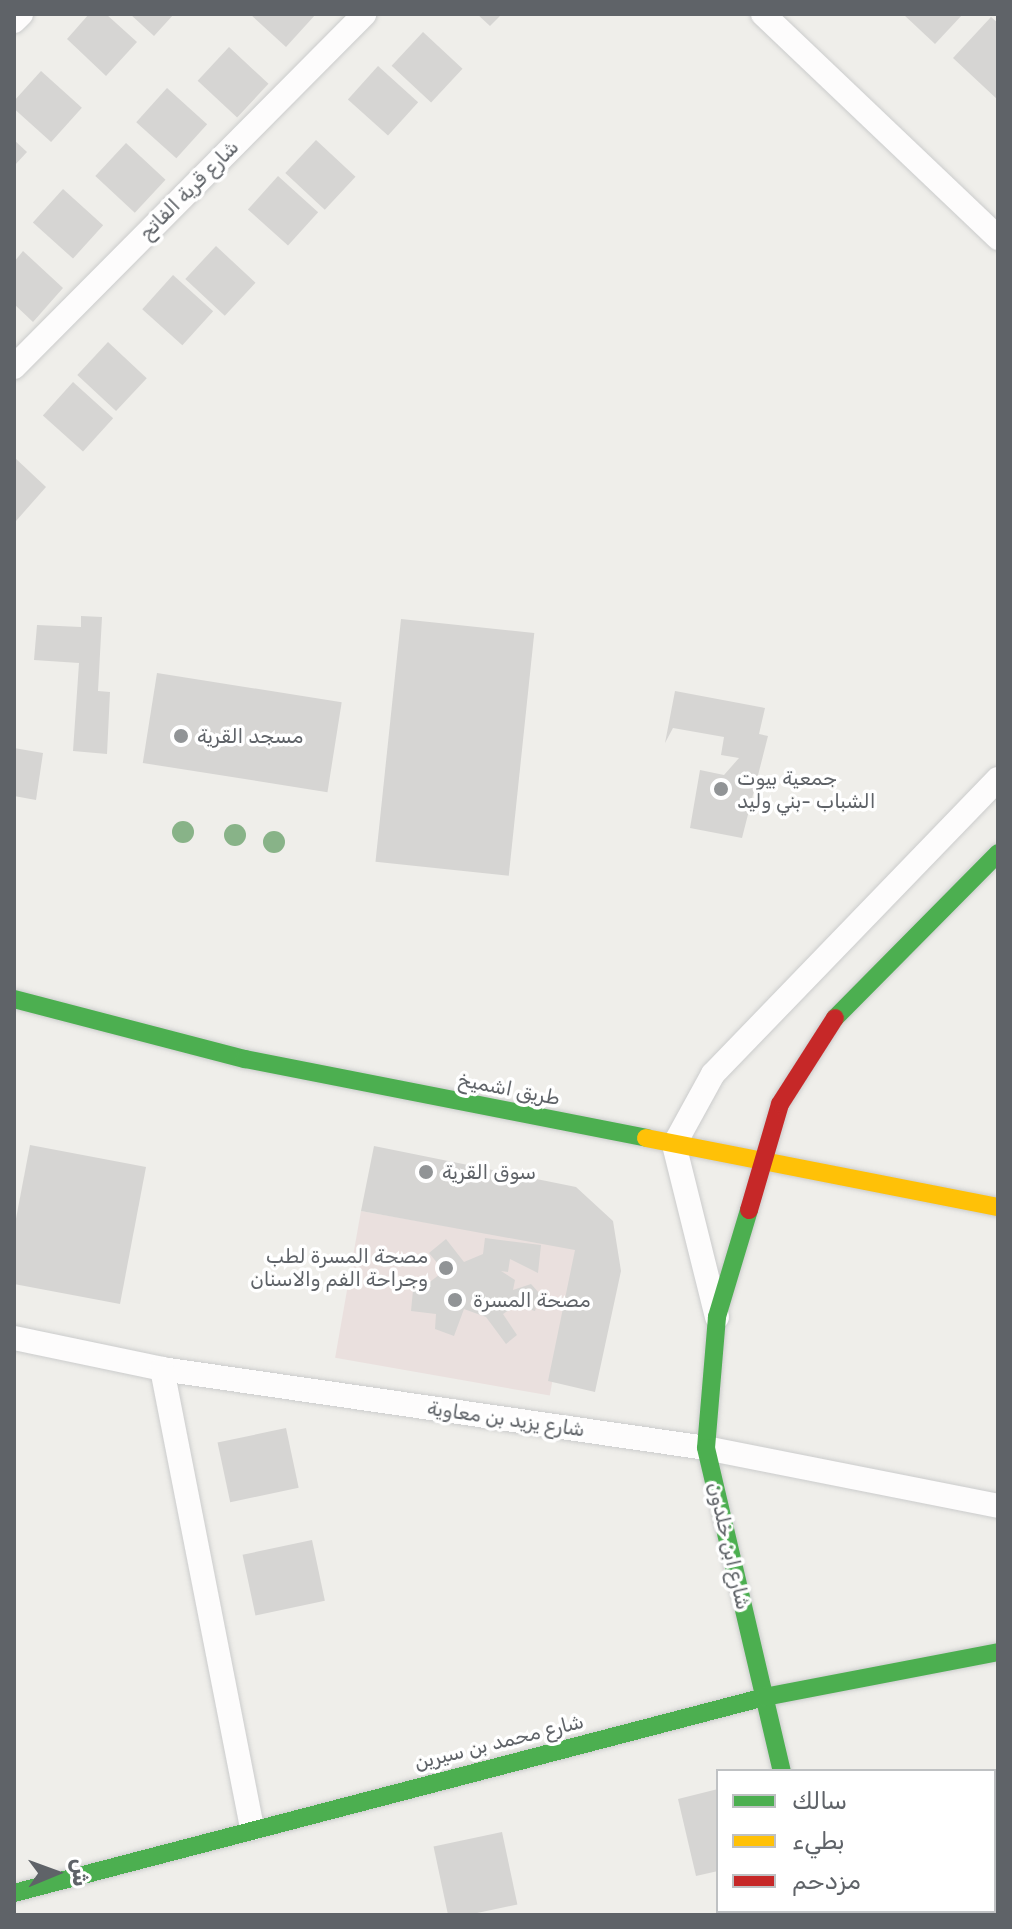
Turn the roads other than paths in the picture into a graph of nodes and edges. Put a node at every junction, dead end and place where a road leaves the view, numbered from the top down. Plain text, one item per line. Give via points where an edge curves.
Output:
1 (21, 14) edge
2 (364, 14) edge
3 (763, 14) edge
4 (14, 21) edge
5 (998, 238) edge
6 (14, 367) edge
7 (998, 779) edge
8 (998, 853) edge
9 (14, 999) edge
10 (674, 1145) junction
11 (762, 1164) junction
12 (998, 1207) edge
13 (717, 1317) junction
14 (14, 1338) edge
15 (162, 1369) junction
16 (706, 1448) junction
17 (998, 1506) edge
18 (998, 1652) edge
19 (765, 1697) junction
20 (782, 1769) edge
21 (252, 1828) junction
22 (14, 1893) edge

1 - 4 street
2 - 6 street, شارع قرية الفاتح
3 - 5 street
7 - 10 street via 713,1074
8 - 11 main road, شارع ابن خلدون via 822,1031 780,1104
9 - 10 main road, طريق اشميخ via 245,1059
10 - 11 main road, طريق اشميخ
10 - 13 street
11 - 12 main road, طريق اشميخ
11 - 13 main road, شارع ابن خلدون
13 - 16 main road, شارع ابن خلدون
14 - 15 street, شارع يزيد بن معاوية
15 - 16 street, شارع يزيد بن معاوية
15 - 21 street
16 - 17 street, شارع يزيد بن معاوية
16 - 19 main road, شارع ابن خلدون
18 - 19 main road, شارع محمد بن سيرين
19 - 20 main road, شارع ابن خلدون
19 - 21 main road, شارع محمد بن سيرين
21 - 22 main road, شارع محمد بن سيرين

